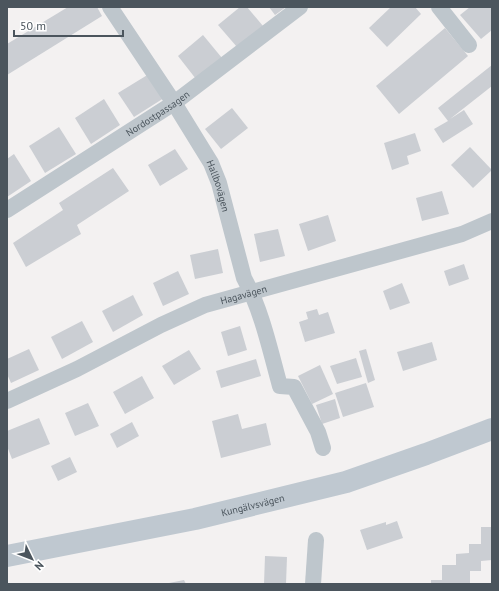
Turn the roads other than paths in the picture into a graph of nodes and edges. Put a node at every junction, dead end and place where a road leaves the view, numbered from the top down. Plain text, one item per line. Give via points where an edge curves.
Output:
1 (110, 7) edge
2 (300, 7) edge
3 (438, 7) edge
4 (469, 45) dead end
5 (174, 103) junction
6 (7, 210) edge
7 (492, 220) edge
8 (252, 292) junction
9 (7, 401) edge
10 (492, 429) edge
11 (323, 448) dead end
12 (316, 540) dead end
13 (7, 556) edge
14 (313, 584) edge

1 - 5 street, Hallbovägen
2 - 5 street, Nordostpassagen
3 - 4 street
5 - 6 street, Nordostpassagen
5 - 8 street, Hallbovägen via 211,162 244,278
7 - 8 street, Hagavägen via 462,234
8 - 9 street, Hagavägen via 205,305
8 - 11 street, Hallbovägen via 280,386 294,386 318,432
10 - 13 main road, Kungälvsvägen via 338,484 195,519
12 - 14 street

